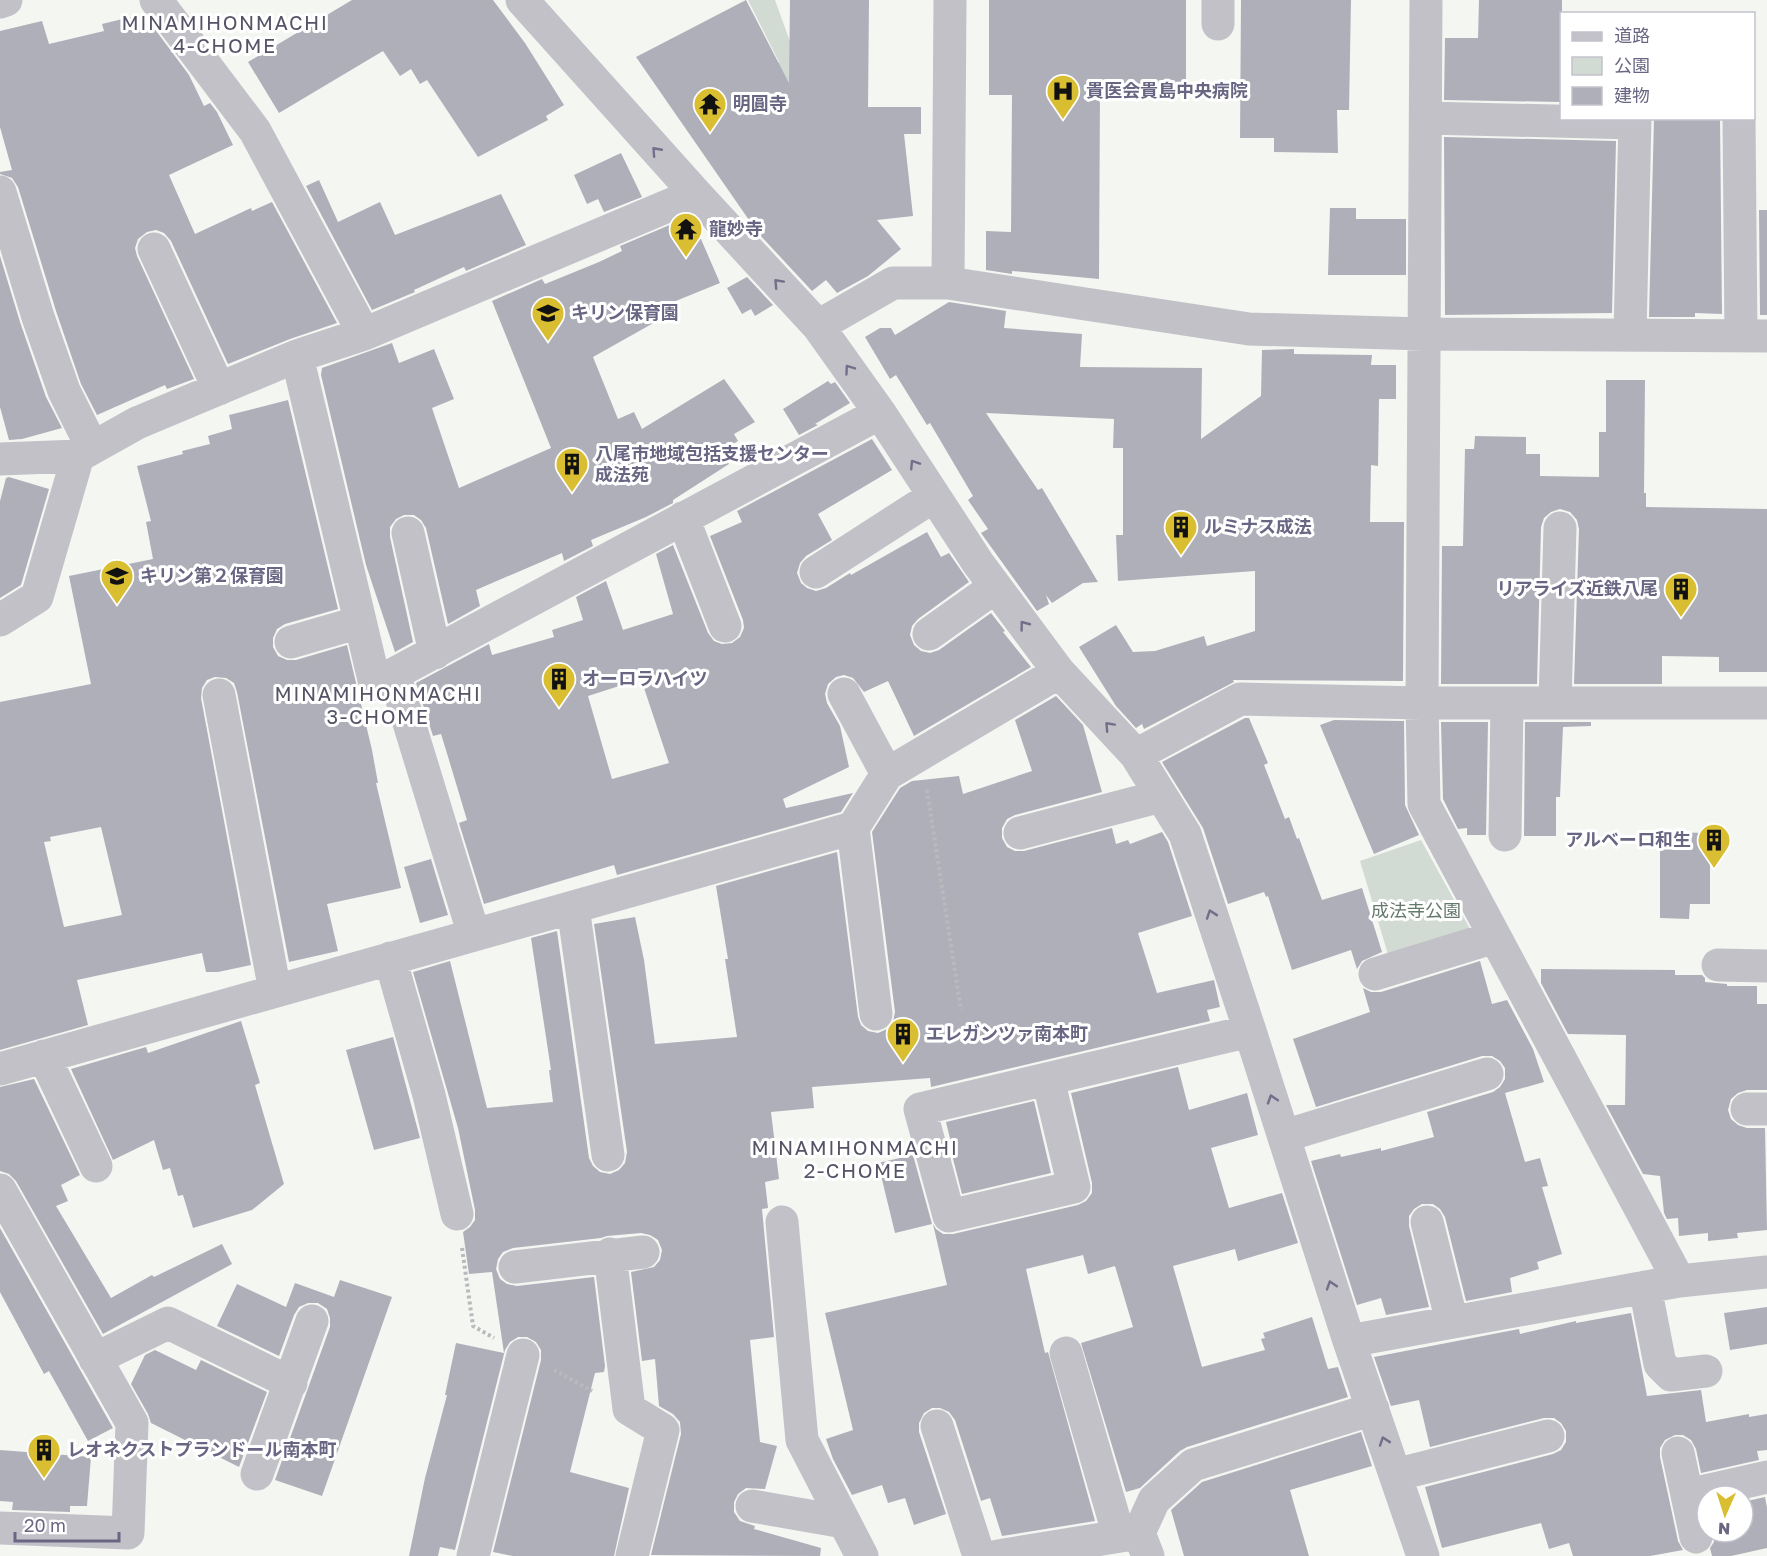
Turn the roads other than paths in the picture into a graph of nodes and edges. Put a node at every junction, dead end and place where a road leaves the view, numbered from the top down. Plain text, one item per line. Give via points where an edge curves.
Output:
1 (6, 0) edge
2 (522, 0) edge
3 (950, 0) edge
4 (1426, 0) edge
5 (0, 2) edge
6 (167, 3) edge
7 (1426, 118) junction
8 (1560, 120) edge
9 (1565, 120) edge
10 (1739, 120) edge
11 (1635, 121) edge
12 (0, 192) edge
13 (696, 194) junction
14 (154, 249) dead end
15 (948, 283) junction
16 (818, 326) junction
17 (364, 334) junction
18 (1424, 334) junction
19 (1630, 335) junction
20 (1754, 336) edge
21 (297, 356) junction
22 (219, 389) junction
23 (880, 412) junction
24 (85, 452) junction
25 (0, 459) edge
26 (934, 496) junction
27 (683, 518) junction
28 (1560, 528) dead end
29 (408, 533) dead end
30 (816, 572) dead end
31 (995, 587) junction
32 (0, 620) edge
33 (360, 622) junction
34 (725, 626) dead end
35 (930, 634) dead end
36 (291, 642) dead end
37 (435, 653) junction
38 (1059, 672) junction
39 (394, 674) junction
40 (219, 694) dead end
41 (844, 694) dead end
42 (1422, 703) junction
43 (1507, 703) junction
44 (1555, 703) junction
45 (1767, 703) edge
46 (1136, 755) junction
47 (887, 774) junction
48 (1161, 796) junction
49 (853, 828) junction
50 (1020, 833) dead end
51 (1505, 835) dead end
52 (573, 907) junction
53 (474, 935) junction
54 (1495, 937) junction
55 (390, 958) junction
56 (1718, 966) dead end
57 (1767, 966) edge
58 (1375, 974) dead end
59 (275, 991) junction
60 (876, 1014) dead end
61 (1250, 1031) junction
62 (44, 1056) junction
63 (0, 1069) edge
64 (1487, 1074) dead end
65 (1048, 1079) junction
66 (1284, 1136) junction
67 (608, 1155) dead end
68 (96, 1166) dead end
69 (0, 1190) edge
70 (457, 1214) dead end
71 (782, 1222) dead end
72 (1427, 1222) dead end
73 (644, 1252) dead end
74 (610, 1254) junction
75 (515, 1267) dead end
76 (1767, 1272) edge
77 (1679, 1281) junction
78 (1645, 1287) junction
79 (312, 1321) dead end
80 (1452, 1322) junction
81 (1349, 1341) junction
82 (1066, 1353) dead end
83 (524, 1355) dead end
84 (95, 1359) junction
85 (1706, 1371) dead end
86 (291, 1383) junction
87 (1373, 1409) junction
88 (937, 1426) dead end
89 (1548, 1436) dead end
90 (1678, 1453) dead end
91 (257, 1474) dead end
92 (1395, 1475) junction
93 (1767, 1477) edge
94 (1687, 1495) junction
95 (752, 1506) dead end
96 (844, 1522) junction
97 (0, 1528) edge
98 (1695, 1532) edge
99 (1135, 1542) edge
100 (473, 1556) edge
101 (632, 1556) edge
102 (862, 1556) edge
103 (980, 1556) edge
104 (998, 1556) edge
105 (1423, 1556) edge

1 - 5 street
13 -> 2 street
3 - 15 street
4 - 7 street
6 - 17 street via 255,131
7 - 8 street
7 - 18 street
9 - 11 street
10 - 20 street
11 - 19 street
12 - 24 street
16 -> 13 street
13 - 17 street
14 - 22 street
15 - 16 street via 893,283
15 - 18 street via 1249,329
23 -> 16 street
17 - 21 street
18 - 19 street
18 - 42 street
19 - 20 street
21 - 22 street
21 - 33 street
22 - 24 street via 137,423
26 -> 23 street
23 - 27 street
24 - 25 street
24 - 32 street via 37,597
26 - 30 street
26 - 31 street
27 - 34 street
27 - 37 street
28 - 44 street
29 - 37 street
31 - 35 street
38 -> 31 street
33 - 36 street
33 - 39 street via 375,684
37 - 39 street
46 -> 38 street
38 - 47 street
39 - 53 street
40 - 59 street
41 - 47 street
42 - 43 street
42 - 46 street via 1240,699
42 - 54 street via 1424,804
43 - 44 street
43 - 51 street
44 - 45 street
46 - 48 street
47 - 49 street
48 - 50 street
61 -> 48 street via 1185,834
49 - 52 street
49 - 60 street
52 - 53 street
52 - 67 street
53 - 55 street
54 - 58 street
54 - 77 street
55 - 59 street
55 - 70 street via 429,1095
56 - 57 street
59 - 62 street
61 - 65 street
66 -> 61 street
62 - 63 street
62 - 68 street
64 - 66 street
65 - 65 street via 920,1109 949,1216 1074,1186
81 -> 66 street
69 - 84 street
71 - 96 street via 802,1440
72 - 80 street
73 - 74 street
74 - 75 street
74 - 101 street via 629,1409 663,1430
76 - 77 street
77 - 78 street
78 - 80 street
78 - 85 street via 1660,1364 1671,1375
79 - 86 street
80 - 81 street
81 - 87 street
82 - 99 street
83 - 100 street
84 - 86 street via 168,1323
84 - 97 street via 132,1424 128,1533
86 - 91 street
92 -> 87 street
87 - 99 street via 1193,1465 1154,1500
88 - 103 street
89 - 92 street
90 - 94 street
92 - 105 street
93 - 94 street
94 - 98 street
95 - 96 street
96 - 102 street
99 - 104 street

